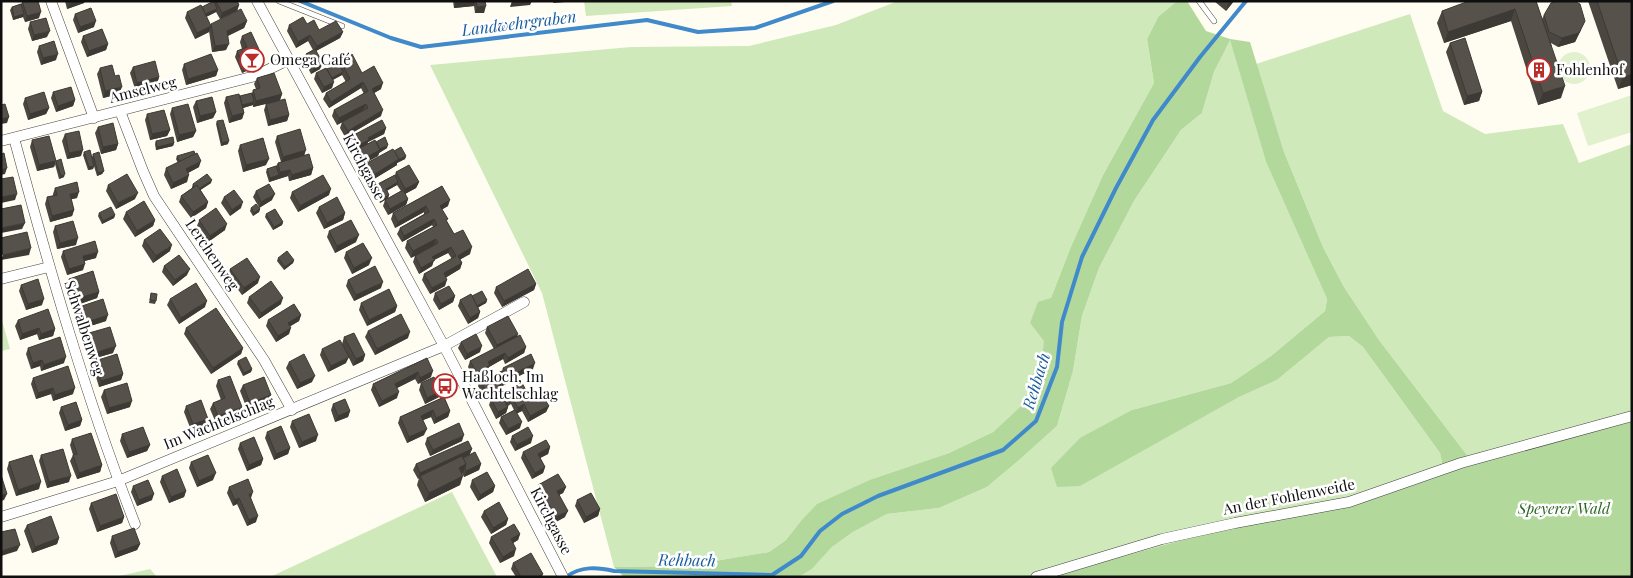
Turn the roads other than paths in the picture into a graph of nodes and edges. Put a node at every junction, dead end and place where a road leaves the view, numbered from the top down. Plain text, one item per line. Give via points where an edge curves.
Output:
1 (51, 1) edge
2 (257, 1) edge
3 (279, 1) edge
4 (1199, 1) edge
5 (1214, 21) dead end
6 (342, 26) edge
7 (288, 60) junction
8 (120, 111) junction
9 (94, 118) junction
10 (14, 138) junction
11 (1, 141) edge
12 (49, 267) junction
13 (1, 280) edge
14 (524, 302) dead end
15 (444, 346) junction
16 (292, 410) junction
17 (1632, 416) edge
18 (118, 481) junction
19 (1, 516) edge
20 (135, 524) dead end
21 (563, 577) edge
22 (1036, 577) edge

1 - 9 street
2 - 7 street, Kirchgasse
3 - 6 lane
4 - 5 lane
7 - 8 street, Amselweg via 255,76
7 - 15 street, Kirchgasse
8 - 9 street, Amselweg
8 - 16 street, Lerchenweg via 154,196 264,360
9 - 10 street, Amselweg
10 - 11 street, Amselweg
10 - 12 street, Schwalbenweg
12 - 13 street
12 - 18 street, Schwalbenweg
14 - 15 street
15 - 16 street, Im Wachtelschlag
15 - 21 street, Kirchgasse
16 - 18 street, Im Wachtelschlag
17 - 22 street, An der Fohlenweide via 1461,463 1349,502 1162,540
18 - 19 street, Im Wachtelschlag
18 - 20 street, Schwalbenweg

